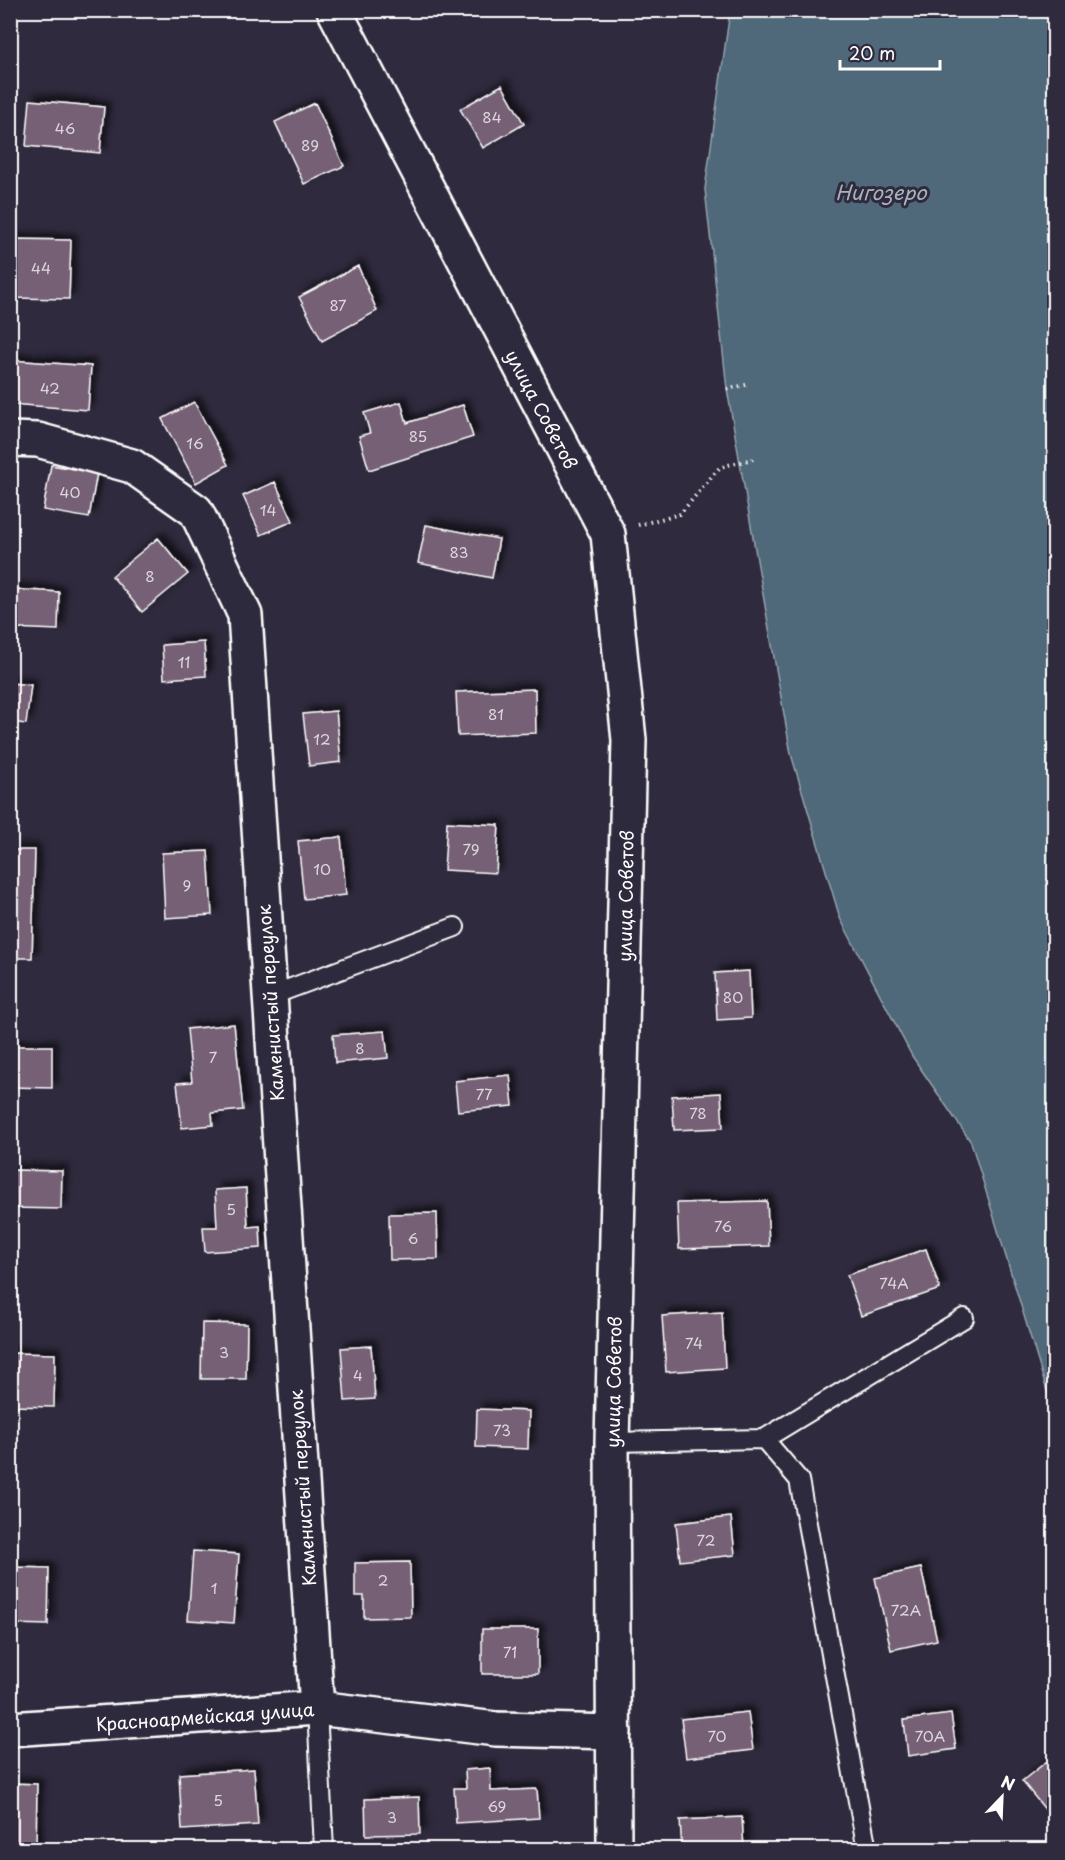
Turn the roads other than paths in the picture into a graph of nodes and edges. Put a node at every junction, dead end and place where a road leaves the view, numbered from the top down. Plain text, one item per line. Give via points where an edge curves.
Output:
1 (334, 10) edge
2 (10, 439) edge
3 (455, 927) dead end
4 (270, 996) junction
5 (964, 1318) dead end
6 (764, 1439) junction
7 (612, 1442) junction
8 (317, 1708) junction
9 (10, 1729) edge
10 (614, 1732) junction
11 (324, 1850) edge
12 (614, 1850) edge
13 (867, 1850) edge

1 - 7 street, улица Советов via 608,534 628,740
2 - 4 street, Каменистый переулок via 38,440 132,466 196,511 246,615
3 - 4 lane
4 - 8 street, Каменистый переулок
5 - 6 lane
6 - 7 lane
6 - 13 lane via 799,1480
7 - 10 street, улица Советов
8 - 9 street, Красноармейская улица
8 - 10 street, Красноармейская улица via 496,1729
8 - 11 lane
10 - 12 street, улица Советов

